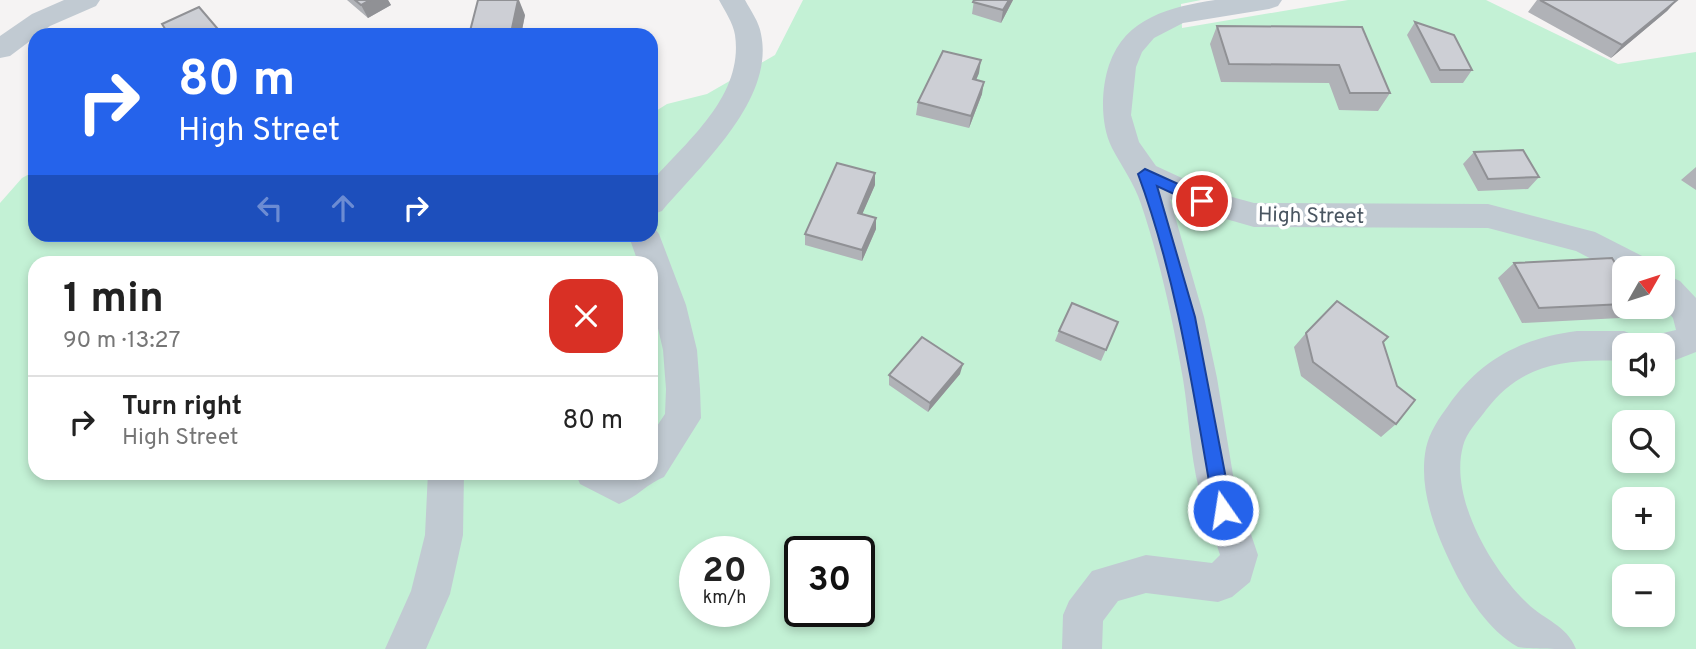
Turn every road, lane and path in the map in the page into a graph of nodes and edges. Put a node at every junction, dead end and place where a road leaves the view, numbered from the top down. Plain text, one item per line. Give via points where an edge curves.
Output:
1 (87, 0) edge
2 (732, 0) edge
3 (1269, 0) edge
4 (30, 28) edge
5 (28, 29) edge
6 (0, 49) edge
7 (1145, 174) junction
8 (658, 195) edge
9 (1612, 256) edge
10 (658, 273) edge
11 (1675, 298) edge
12 (1675, 345) edge
13 (1612, 346) edge
14 (658, 454) edge
15 (446, 480) edge
16 (608, 480) edge
17 (628, 480) edge
18 (405, 649) edge
19 (1082, 649) edge
20 (1556, 649) edge

1 - 4 street
2 - 8 street via 749,37 746,76 736,101
3 - 7 street via 1176,15 1145,32 1130,48 1122,67 1117,115 1125,145
5 - 6 street
7 - 9 street, High Street via 1202,201 1254,215 1488,216 1584,242
7 - 19 street via 1187,317 1217,486 1239,555 1236,568 1218,583 1146,574 1106,585 1083,615
10 - 14 street via 680,350 683,389 682,418
11 - 12 street via 1694,331 1692,339
13 - 20 street via 1572,346 1520,362 1496,375 1477,392 1444,446 1444,484 1454,527 1477,573 1512,617
15 - 18 street via 444,535 430,594
16 - 17 street via 619,486

